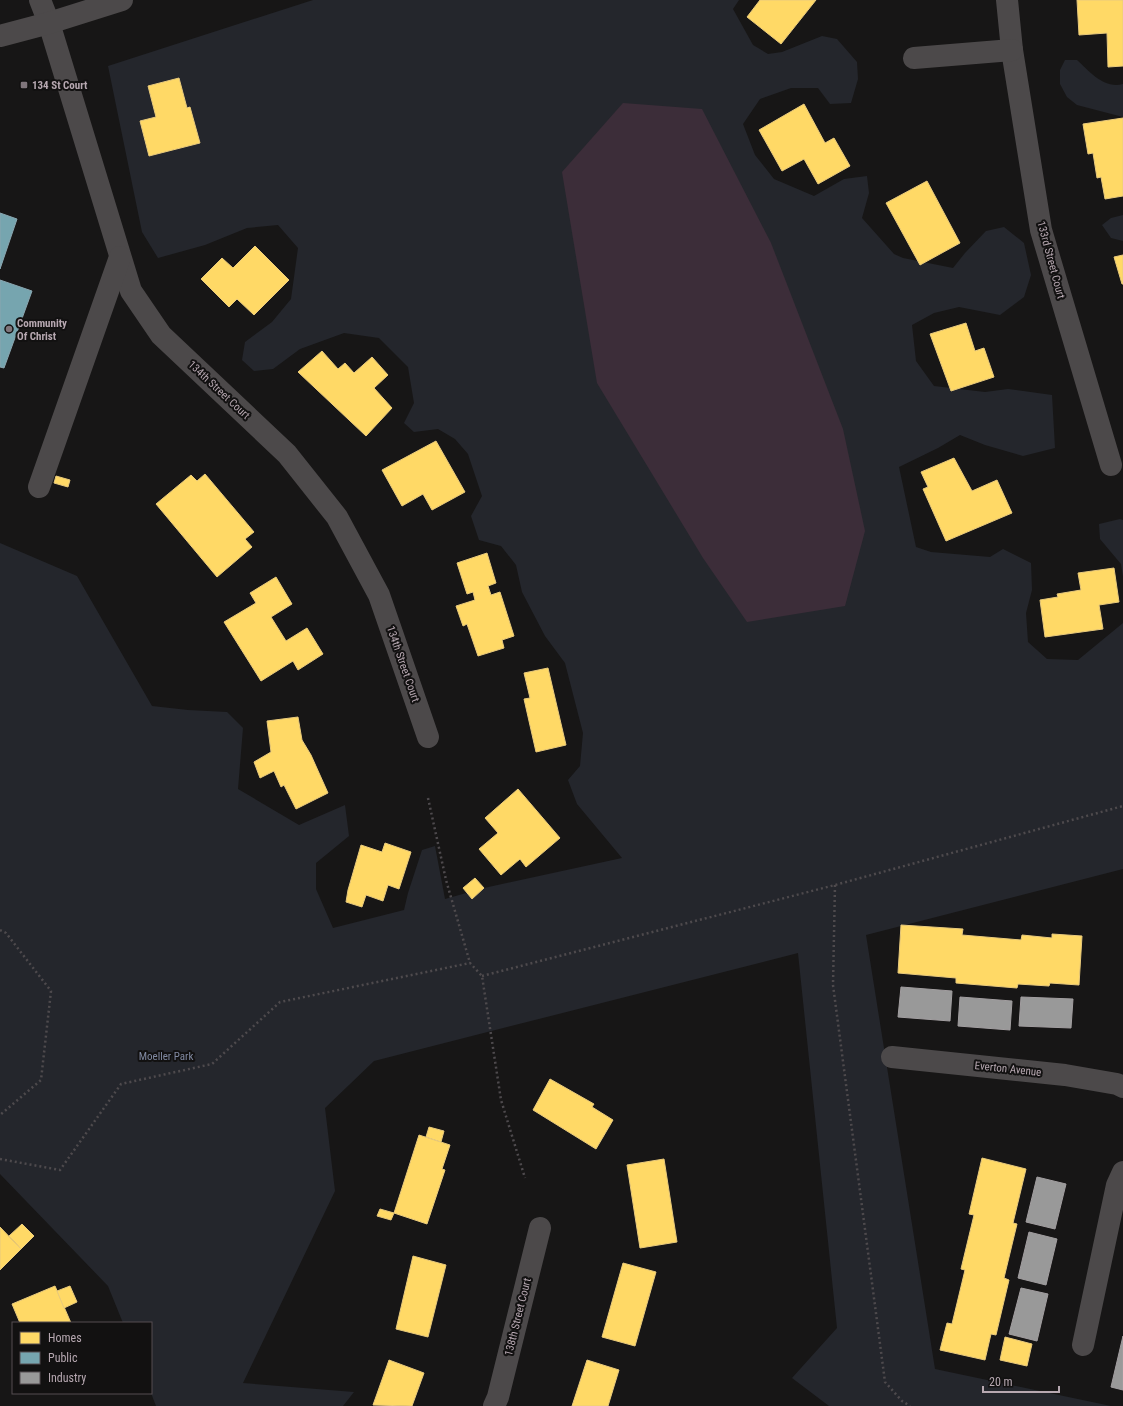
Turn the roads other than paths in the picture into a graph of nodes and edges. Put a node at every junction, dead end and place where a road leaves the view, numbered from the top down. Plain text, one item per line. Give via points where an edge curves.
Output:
1 (40, 0) edge
2 (122, 0) edge
3 (1007, 0) edge
4 (49, 23) junction
5 (0, 36) edge
6 (1012, 50) junction
7 (914, 58) dead end
8 (120, 257) junction
9 (1111, 465) dead end
10 (39, 487) dead end
11 (428, 737) dead end
12 (892, 1057) dead end
13 (1123, 1087) edge
14 (1123, 1172) edge
15 (540, 1228) dead end
16 (1083, 1345) dead end
17 (494, 1406) edge

1 - 4 street, 134th Street Court
2 - 4 street
3 - 6 street, 133rd Street Court
4 - 5 street
4 - 8 street, 134th Street Court
6 - 7 street
6 - 9 street, 133rd Street Court via 1041,230
8 - 10 street
8 - 11 street, 134th Street Court via 131,291 161,335 287,454 337,517 379,595
12 - 13 street, Everton Avenue via 1065,1075
14 - 16 street via 1117,1186
15 - 17 street, 138th Street Court

